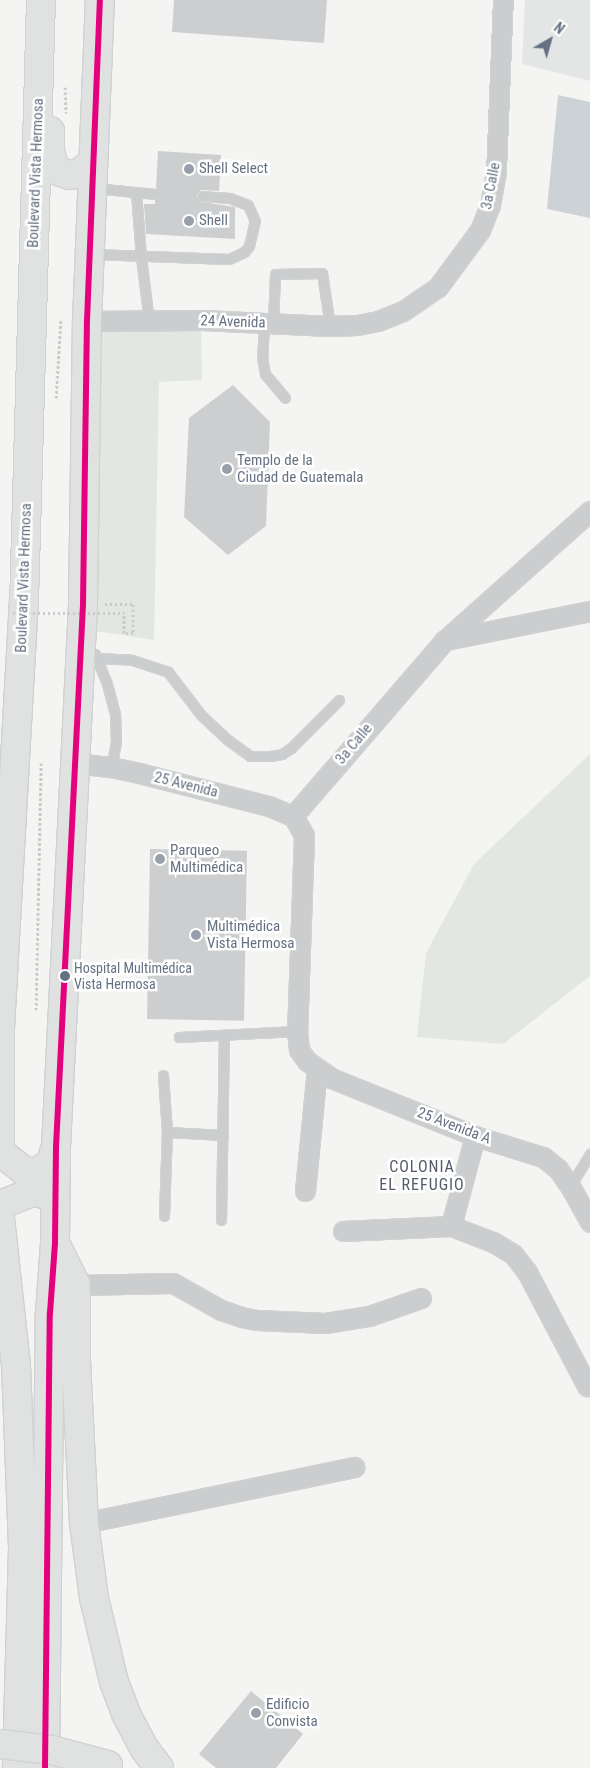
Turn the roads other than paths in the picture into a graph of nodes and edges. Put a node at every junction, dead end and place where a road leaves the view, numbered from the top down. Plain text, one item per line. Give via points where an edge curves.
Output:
1 (41, 0) edge
2 (53, 0) edge
3 (100, 0) edge
4 (503, 0) edge
5 (92, 176) junction
6 (136, 192) junction
7 (156, 194) dead end
8 (203, 196) dead end
9 (90, 254) junction
10 (141, 257) junction
11 (149, 320) junction
12 (87, 321) junction
13 (378, 322) joint
14 (269, 324) junction
15 (330, 326) junction
16 (285, 398) dead end
17 (590, 511) edge
18 (590, 611) edge
19 (83, 616) junction
20 (444, 641) junction
21 (98, 658) junction
22 (20, 671) junction
23 (339, 700) dead end
24 (0, 721) edge
25 (76, 764) junction
26 (111, 767) junction
27 (293, 816) junction
28 (0, 1028) edge
29 (297, 1031) junction
30 (224, 1035) junction
31 (179, 1037) dead end
32 (317, 1069) junction
33 (163, 1075) dead end
34 (167, 1132) junction
35 (222, 1135) junction
36 (475, 1136) junction
37 (56, 1147) junction
38 (0, 1154) edge
39 (590, 1154) edge
40 (570, 1186) junction
41 (305, 1191) dead end
42 (55, 1199) junction
43 (0, 1205) edge
44 (164, 1216) dead end
45 (0, 1218) edge
46 (221, 1220) dead end
47 (590, 1222) edge
48 (450, 1226) junction
49 (343, 1231) dead end
50 (55, 1243) junction
51 (76, 1285) junction
52 (421, 1298) dead end
53 (587, 1386) dead end
54 (354, 1467) dead end
55 (84, 1522) junction
56 (46, 1610) junction
57 (0, 1744) edge
58 (111, 1767) edge
59 (17, 1768) edge
60 (45, 1768) edge
61 (63, 1768) edge
62 (159, 1768) edge

1 - 22 main road, Boulevard Vista Hermosa
2 - 5 main road via 52,157 58,171
3 - 5 main road
4 - 13 street, 3a Calle via 496,172 490,204 480,230 438,287 403,311
5 - 6 lane
5 - 9 main road
6 - 7 lane
6 - 10 lane
8 - 10 lane via 230,198 248,205 255,221 249,246 244,252 229,259
9 - 10 lane
9 - 12 main road
10 - 11 lane
11 - 12 street, 24 Avenida
11 - 14 street, 24 Avenida
12 - 19 main road
13 - 15 street, 24 Avenida
14 - 15 street, 24 Avenida
14 - 15 lane via 275,274 322,273
14 - 16 lane via 262,357 265,374
17 - 20 street, 3a Calle
18 - 20 street
19 - 21 lane
19 - 25 main road
20 - 27 street, 3a Calle
21 - 23 lane via 132,660 168,672 201,715 250,756 282,754
21 - 26 lane via 115,714 116,742
22 - 24 main road
22 - 28 main road, Boulevard Vista Hermosa
25 - 26 street, 25 Avenida
25 - 37 main road
26 - 27 street, 25 Avenida via 269,806
27 - 29 street via 304,835
28 - 38 main road, Boulevard Vista Hermosa
29 - 30 lane
29 - 32 street, 25 Avenida A via 299,1050
30 - 31 lane
30 - 35 lane
32 - 36 street, 25 Avenida A
32 - 41 street
33 - 34 lane
34 - 35 lane
34 - 44 lane
35 - 46 lane
36 - 40 street, 25 Avenida A via 543,1157
36 - 48 street
37 - 38 main road via 50,1164 35,1173 24,1171
37 - 42 main road
39 - 40 lane
40 - 47 street, 25 Avenida A
42 - 43 main road via 38,1192
42 - 50 main road
45 - 59 main road via 16,1365 23,1548
48 - 49 street
48 - 53 street via 493,1242 513,1254 527,1272
50 - 51 main road
50 - 56 main road via 50,1313
51 - 52 street via 174,1283 221,1310 241,1317 325,1323 369,1316
51 - 55 main road via 76,1360
54 - 55 street
55 - 62 main road via 94,1598 114,1682 126,1714
56 - 60 main road
56 - 61 main road via 65,1698
57 - 58 main road, bridge via 52,1750

